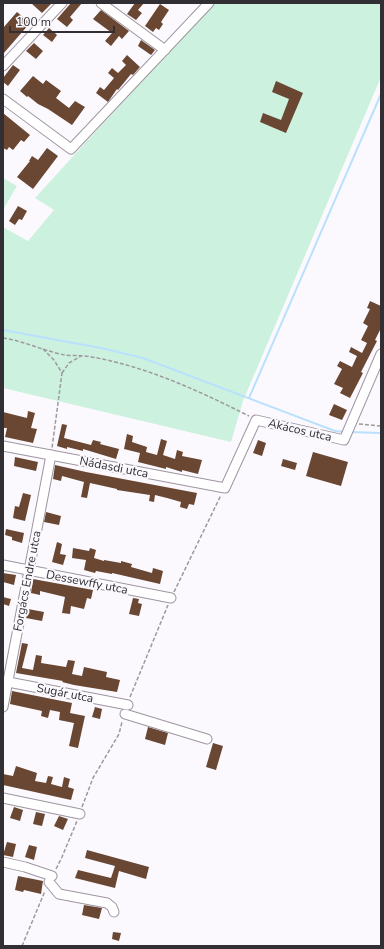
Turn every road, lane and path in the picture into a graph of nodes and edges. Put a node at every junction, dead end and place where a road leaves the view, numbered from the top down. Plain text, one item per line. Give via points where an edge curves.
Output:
1 (62, 3) edge
2 (101, 3) edge
3 (209, 3) edge
4 (165, 50) junction
5 (3, 66) edge
6 (3, 100) edge
7 (3, 338) edge
8 (42, 348) junction
9 (381, 354) edge
10 (81, 356) junction
11 (62, 373) junction
12 (256, 420) junction
13 (381, 426) edge
14 (348, 429) junction
15 (3, 446) edge
16 (51, 455) junction
17 (225, 488) joint
18 (3, 565) edge
19 (29, 570) junction
20 (171, 598) dead end
21 (5, 682) edge
22 (128, 705) dead end
23 (3, 707) edge
24 (125, 714) dead end
25 (207, 739) dead end
26 (3, 798) edge
27 (80, 814) dead end
28 (3, 862) edge
29 (114, 912) dead end

1 - 5 street
2 - 4 street
3 - 4 street
4 - 6 street via 71,148
7 - 8 path
8 - 10 path via 65,355
8 - 11 path
9 - 14 street
10 - 11 path via 69,363
10 - 12 path via 91,356 136,368 178,382
11 - 16 path
12 - 14 street, Akácos utca via 344,440
12 - 17 street, Akácos utca
13 - 14 path
15 - 16 street, Nádasdi utca
16 - 17 street, Nádasdi utca
16 - 19 street, Forgács Endre utca
18 - 19 street, Dessewffy utca
19 - 20 street, Dessewffy utca
19 - 21 street, Forgács Endre utca
21 - 22 street, Sugár utca
21 - 23 street, Forgács Endre utca
24 - 25 street
26 - 27 street
28 - 29 street via 25,867 50,879 59,894 107,903

